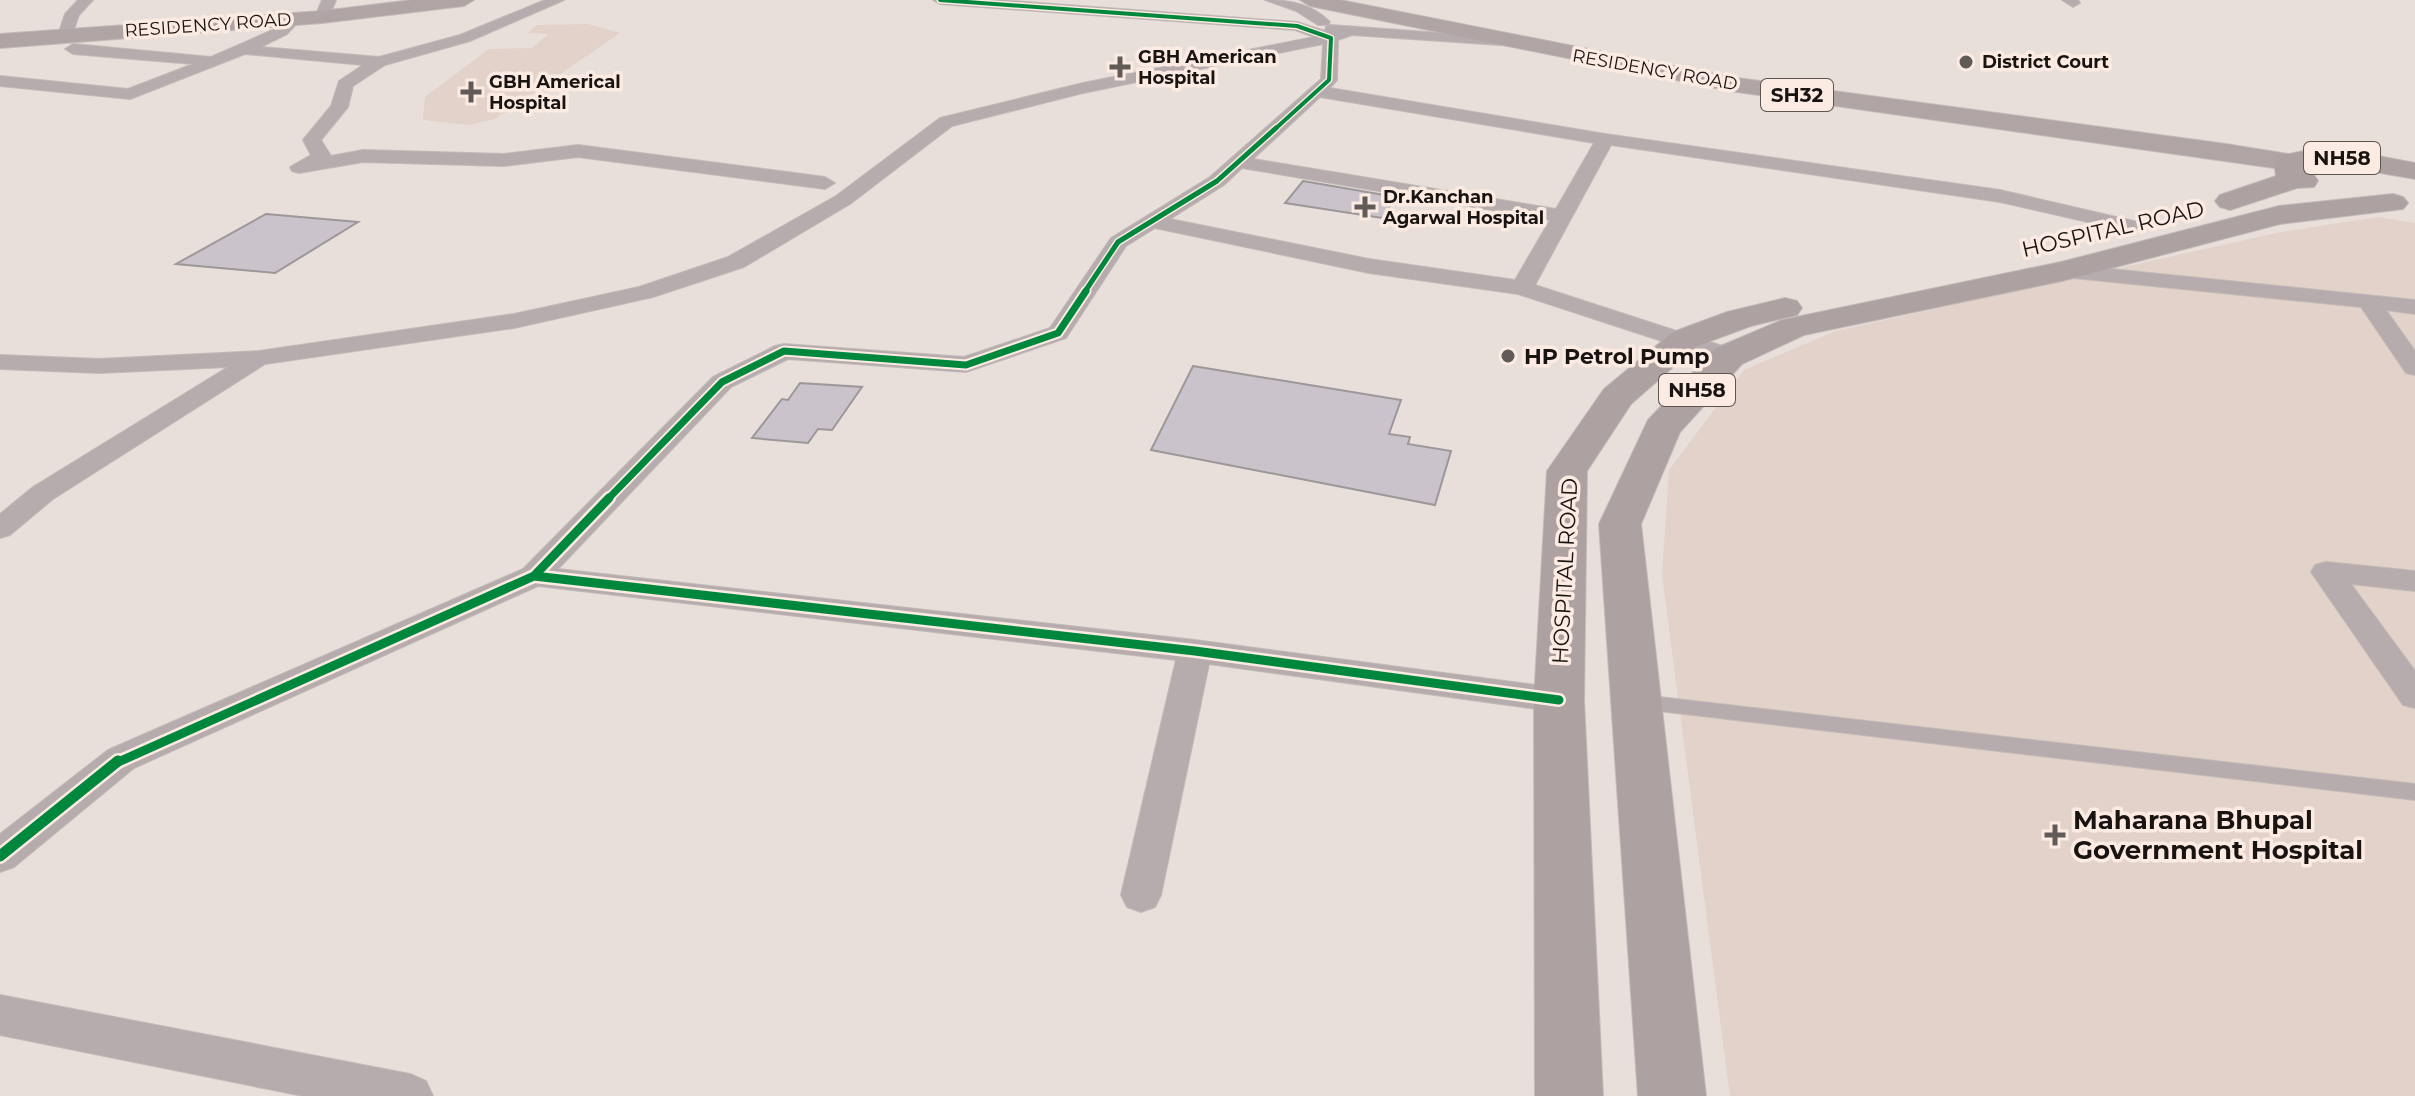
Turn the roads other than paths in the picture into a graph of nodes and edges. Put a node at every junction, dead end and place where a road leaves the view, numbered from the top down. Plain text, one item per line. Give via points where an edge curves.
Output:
1 (86, 0) edge
2 (423, 0) edge
3 (464, 0) edge
4 (557, 0) edge
5 (940, 0) edge
6 (1272, 0) edge
7 (1310, 0) edge
8 (1354, 0) edge
9 (325, 9) edge
10 (294, 19) junction
11 (0, 32) edge
12 (1337, 32) junction
13 (69, 37) junction
14 (0, 41) edge
15 (1510, 43) junction
16 (242, 50) junction
17 (215, 61) junction
18 (379, 62) junction
19 (0, 81) edge
20 (1316, 91) junction
21 (1605, 139) junction
22 (1238, 162) junction
23 (2298, 166) junction
24 (825, 183) dead end
25 (2408, 194) edge
26 (1562, 216) junction
27 (1151, 221) junction
28 (2131, 226) junction
29 (2062, 271) junction
30 (1522, 288) junction
31 (2368, 301) junction
32 (2415, 307) edge
33 (1685, 339) junction
34 (1729, 356) junction
35 (259, 358) junction
36 (0, 362) edge
37 (2415, 368) edge
38 (0, 529) edge
39 (534, 576) junction
40 (2415, 581) edge
41 (1195, 651) junction
42 (2415, 696) edge
43 (1559, 700) junction
44 (1637, 701) junction
45 (2415, 792) edge
46 (0, 856) edge
47 (1141, 895) dead end
48 (0, 1015) edge
49 (410, 1096) edge
50 (1569, 1096) edge
51 (1672, 1096) edge

1 - 13 street via 72,14
2 - 9 main road
3 - 9 main road, RESIDENCY ROAD
4 - 18 street via 465,38
5 - 12 street
6 - 12 street via 1315,15
7 - 15 main road, RESIDENCY ROAD / SH32
8 - 23 main road via 1642,59
9 - 10 main road, RESIDENCY ROAD
9 - 13 main road
10 - 13 main road, RESIDENCY ROAD
10 - 16 street via 282,31
11 - 13 main road
12 - 15 street
12 - 20 street via 1329,80
12 - 35 street via 946,122 843,200 736,262 645,292 514,321
13 - 14 main road, RESIDENCY ROAD
13 - 17 street
15 - 23 main road, RESIDENCY ROAD / SH32 via 1792,94 2180,144
16 - 17 street
16 - 18 street
17 - 19 street via 130,94
18 - 24 street via 345,84 339,107 312,140 322,157 299,167 363,156 504,160 578,151
20 - 21 street
20 - 22 street
21 - 26 street
21 - 28 street via 2000,196
22 - 26 street
22 - 27 street
23 - 25 highway, NH58
23 - 28 highway, HOSPITAL ROAD / NH58 via 2246,197
25 - 29 highway, NH58 via 2279,215
26 - 30 street
27 - 30 street via 1369,266
27 - 39 street via 1118,242 1058,333 966,365 784,351 722,382
28 - 33 highway, HOSPITAL ROAD / NH58 via 1739,319
29 - 31 street
29 - 34 highway, NH58 via 1794,327
30 - 33 street
31 - 32 street
31 - 37 street
33 - 34 street
33 - 43 highway, HOSPITAL ROAD / NH58 via 1617,397 1567,471
34 - 44 highway, NH58 via 1662,428 1620,524
35 - 36 street via 99,366
35 - 38 street via 43,493
39 - 41 street
39 - 46 street via 121,759
40 - 42 street via 2326,572
41 - 43 street
41 - 47 street
43 - 50 highway, HOSPITAL ROAD / NH58
44 - 45 lane
44 - 51 highway, NH58
48 - 49 street

